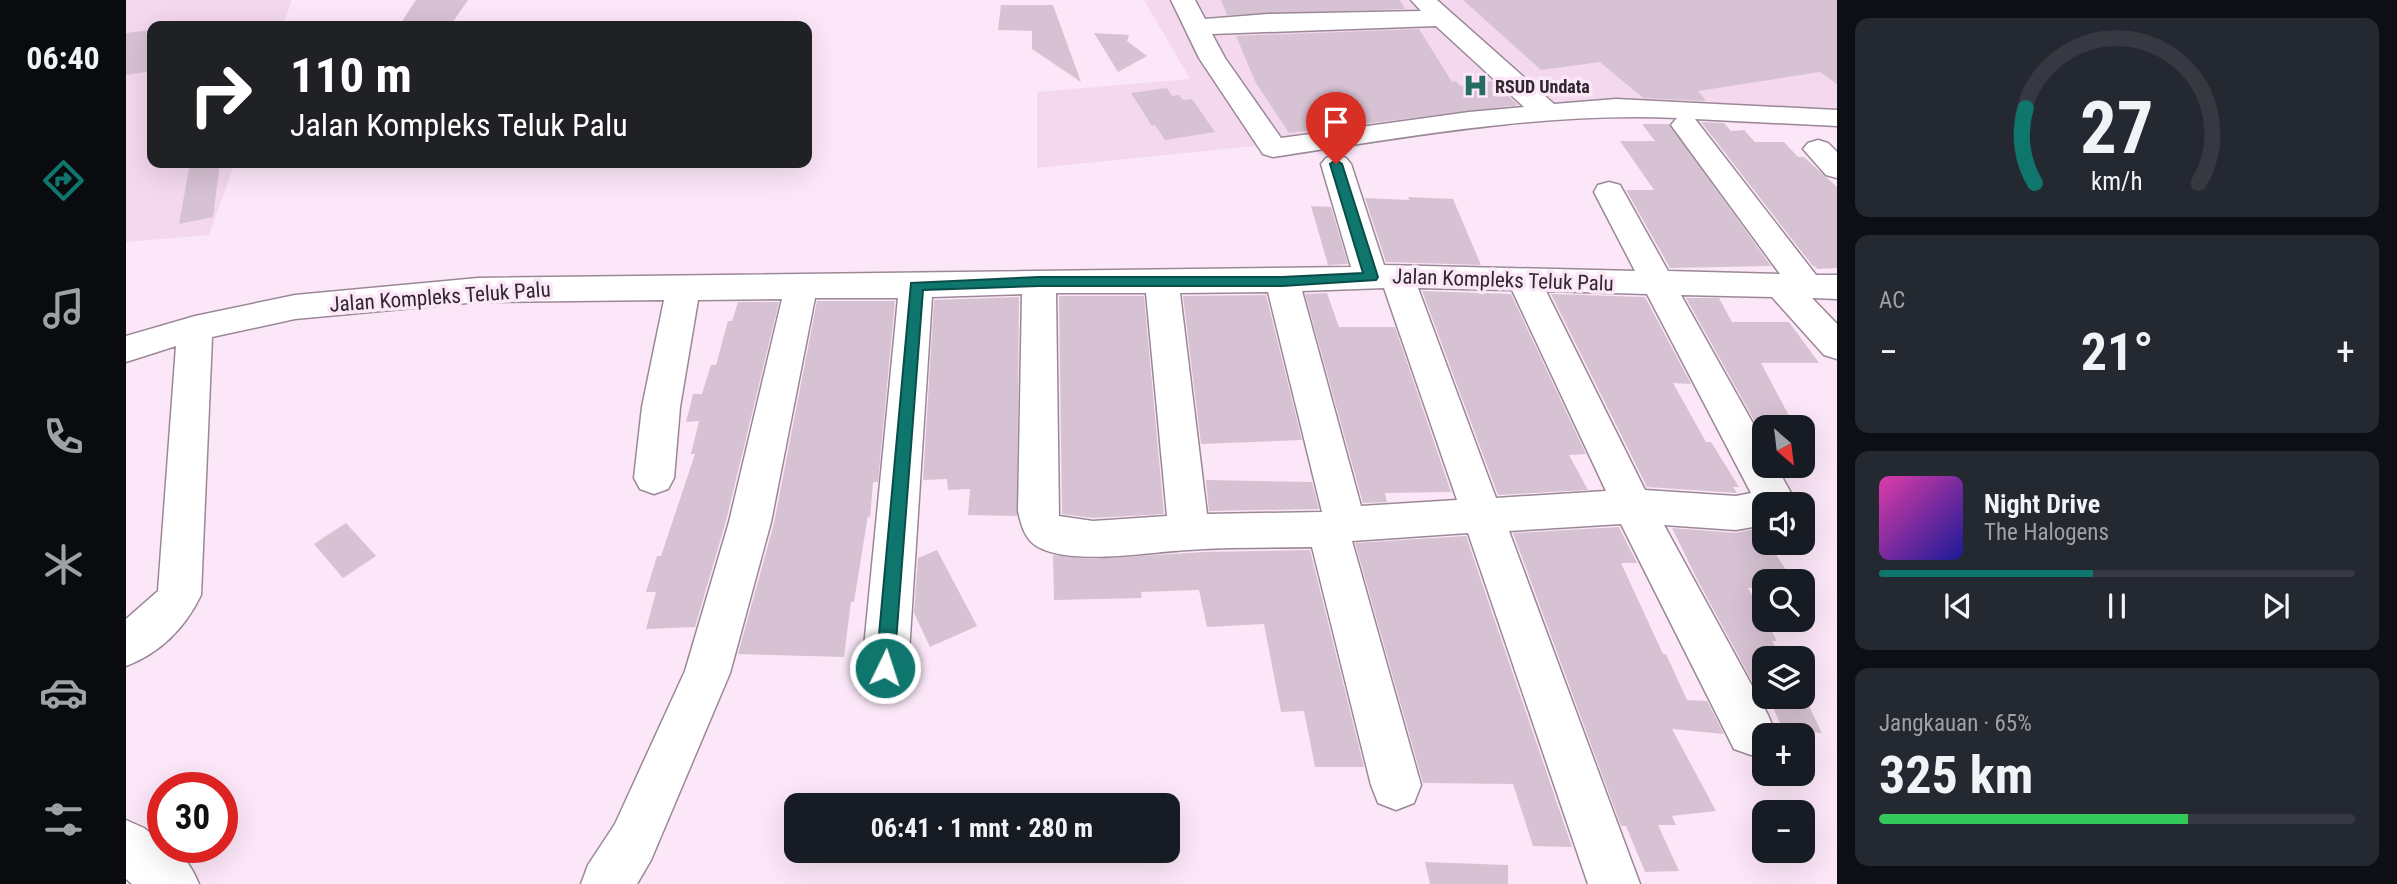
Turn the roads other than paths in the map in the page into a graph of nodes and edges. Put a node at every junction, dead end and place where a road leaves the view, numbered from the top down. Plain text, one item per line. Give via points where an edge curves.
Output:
1 (1184, 0) edge
2 (1432, 9) edge
3 (1198, 27) junction
4 (1549, 114) junction
5 (1837, 118) edge
6 (1685, 125) dead end
7 (1336, 164) dead end
8 (1609, 192) dead end
9 (1384, 276) junction
10 (1523, 279) junction
11 (1282, 281) junction
12 (1039, 282) junction
13 (1162, 283) junction
14 (1658, 284) junction
15 (916, 286) junction
16 (802, 287) junction
17 (1809, 287) edge
18 (683, 288) junction
19 (195, 328) junction
20 (1837, 346) edge
21 (126, 349) edge
22 (654, 478) dead end
23 (1770, 492) edge
24 (1633, 506) junction
25 (1752, 510) edge
26 (1482, 514) junction
27 (1337, 527) junction
28 (1189, 532) junction
29 (126, 645) edge
30 (885, 668) dead end
31 (1751, 732) dead end
32 (1396, 785) dead end
33 (126, 846) edge
34 (173, 884) edge
35 (607, 884) edge
36 (1614, 884) edge

1 - 3 street
2 - 3 street
2 - 4 street
3 - 4 street via 1212,58 1273,148 1469,120
4 - 5 street via 1616,107
6 - 17 street
7 - 9 street
8 - 14 street
9 - 10 street, Jalan Kompleks Teluk Palu
9 - 11 street, Jalan Kompleks Teluk Palu
9 - 26 street
10 - 14 street, Jalan Kompleks Teluk Palu
10 - 24 street
11 - 13 street, Jalan Kompleks Teluk Palu
11 - 27 street
12 - 13 street, Jalan Kompleks Teluk Palu
12 - 15 street, Jalan Kompleks Teluk Palu
12 - 28 street via 1037,479 1041,524 1051,534 1093,539
13 - 28 street
14 - 17 street, Jalan Kompleks Teluk Palu
14 - 23 street
15 - 16 street, Jalan Kompleks Teluk Palu
15 - 30 street
16 - 18 street, Jalan Kompleks Teluk Palu
16 - 35 street via 750,522 707,673 633,842
17 - 20 street
18 - 19 street, Jalan Kompleks Teluk Palu via 478,290 295,307
18 - 22 street
19 - 21 street, Jalan Kompleks Teluk Palu
19 - 29 street via 179,595 161,620
24 - 25 street
24 - 26 street
24 - 31 street
26 - 27 street
26 - 36 street
27 - 28 street
27 - 32 street
33 - 34 street

